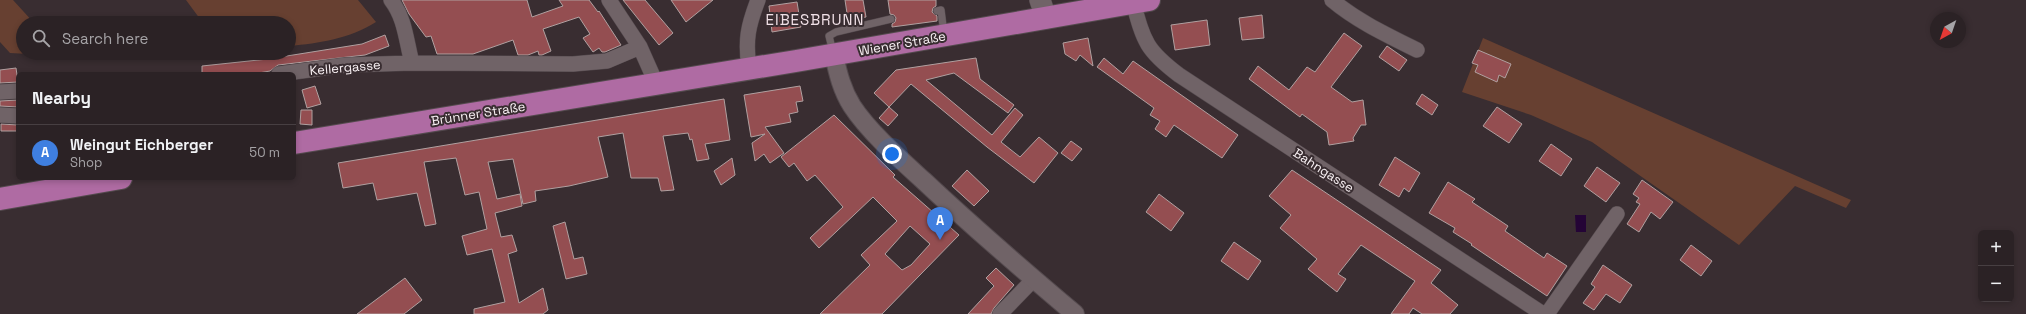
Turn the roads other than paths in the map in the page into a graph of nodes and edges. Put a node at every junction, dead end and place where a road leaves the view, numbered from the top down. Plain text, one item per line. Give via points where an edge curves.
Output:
1 (391, 0) edge
2 (609, 0) edge
3 (758, 0) edge
4 (1332, 0) edge
5 (1141, 1) edge
6 (1043, 9) edge
7 (937, 11) dead end
8 (891, 19) dead end
9 (944, 36) junction
10 (640, 47) junction
11 (832, 48) junction
12 (1417, 50) dead end
13 (412, 62) junction
14 (749, 68) junction
15 (295, 72) edge
16 (656, 83) junction
17 (16, 91) edge
18 (0, 92) edge
19 (0, 115) edge
20 (16, 116) edge
21 (297, 142) edge
22 (109, 180) edge
23 (0, 199) edge
24 (1617, 214) dead end
25 (1034, 280) junction
26 (1000, 314) edge
27 (1075, 314) edge
28 (1543, 314) edge
29 (1547, 314) edge

1 - 13 street via 403,21
2 - 10 street
3 - 14 street via 746,37
4 - 12 street via 1379,31
5 - 6 main road, Wiener Straße
5 - 28 street, Bahngasse via 1143,36 1147,45 1165,65
6 - 9 main road, Wiener Straße
7 - 9 lane via 941,10
8 - 11 lane via 836,32 830,36
9 - 11 main road, Wiener Straße
10 - 13 street, Kellergasse via 606,61 573,64
10 - 16 street
11 - 14 main road, Wiener Straße
11 - 25 street via 839,81 862,120 911,170
13 - 15 street, Kellergasse via 346,65
14 - 16 main road, Wiener Straße
16 - 21 main road, Brünner Straße
17 - 18 street
19 - 20 street
22 - 23 main road
24 - 29 street
25 - 26 street
25 - 27 street

